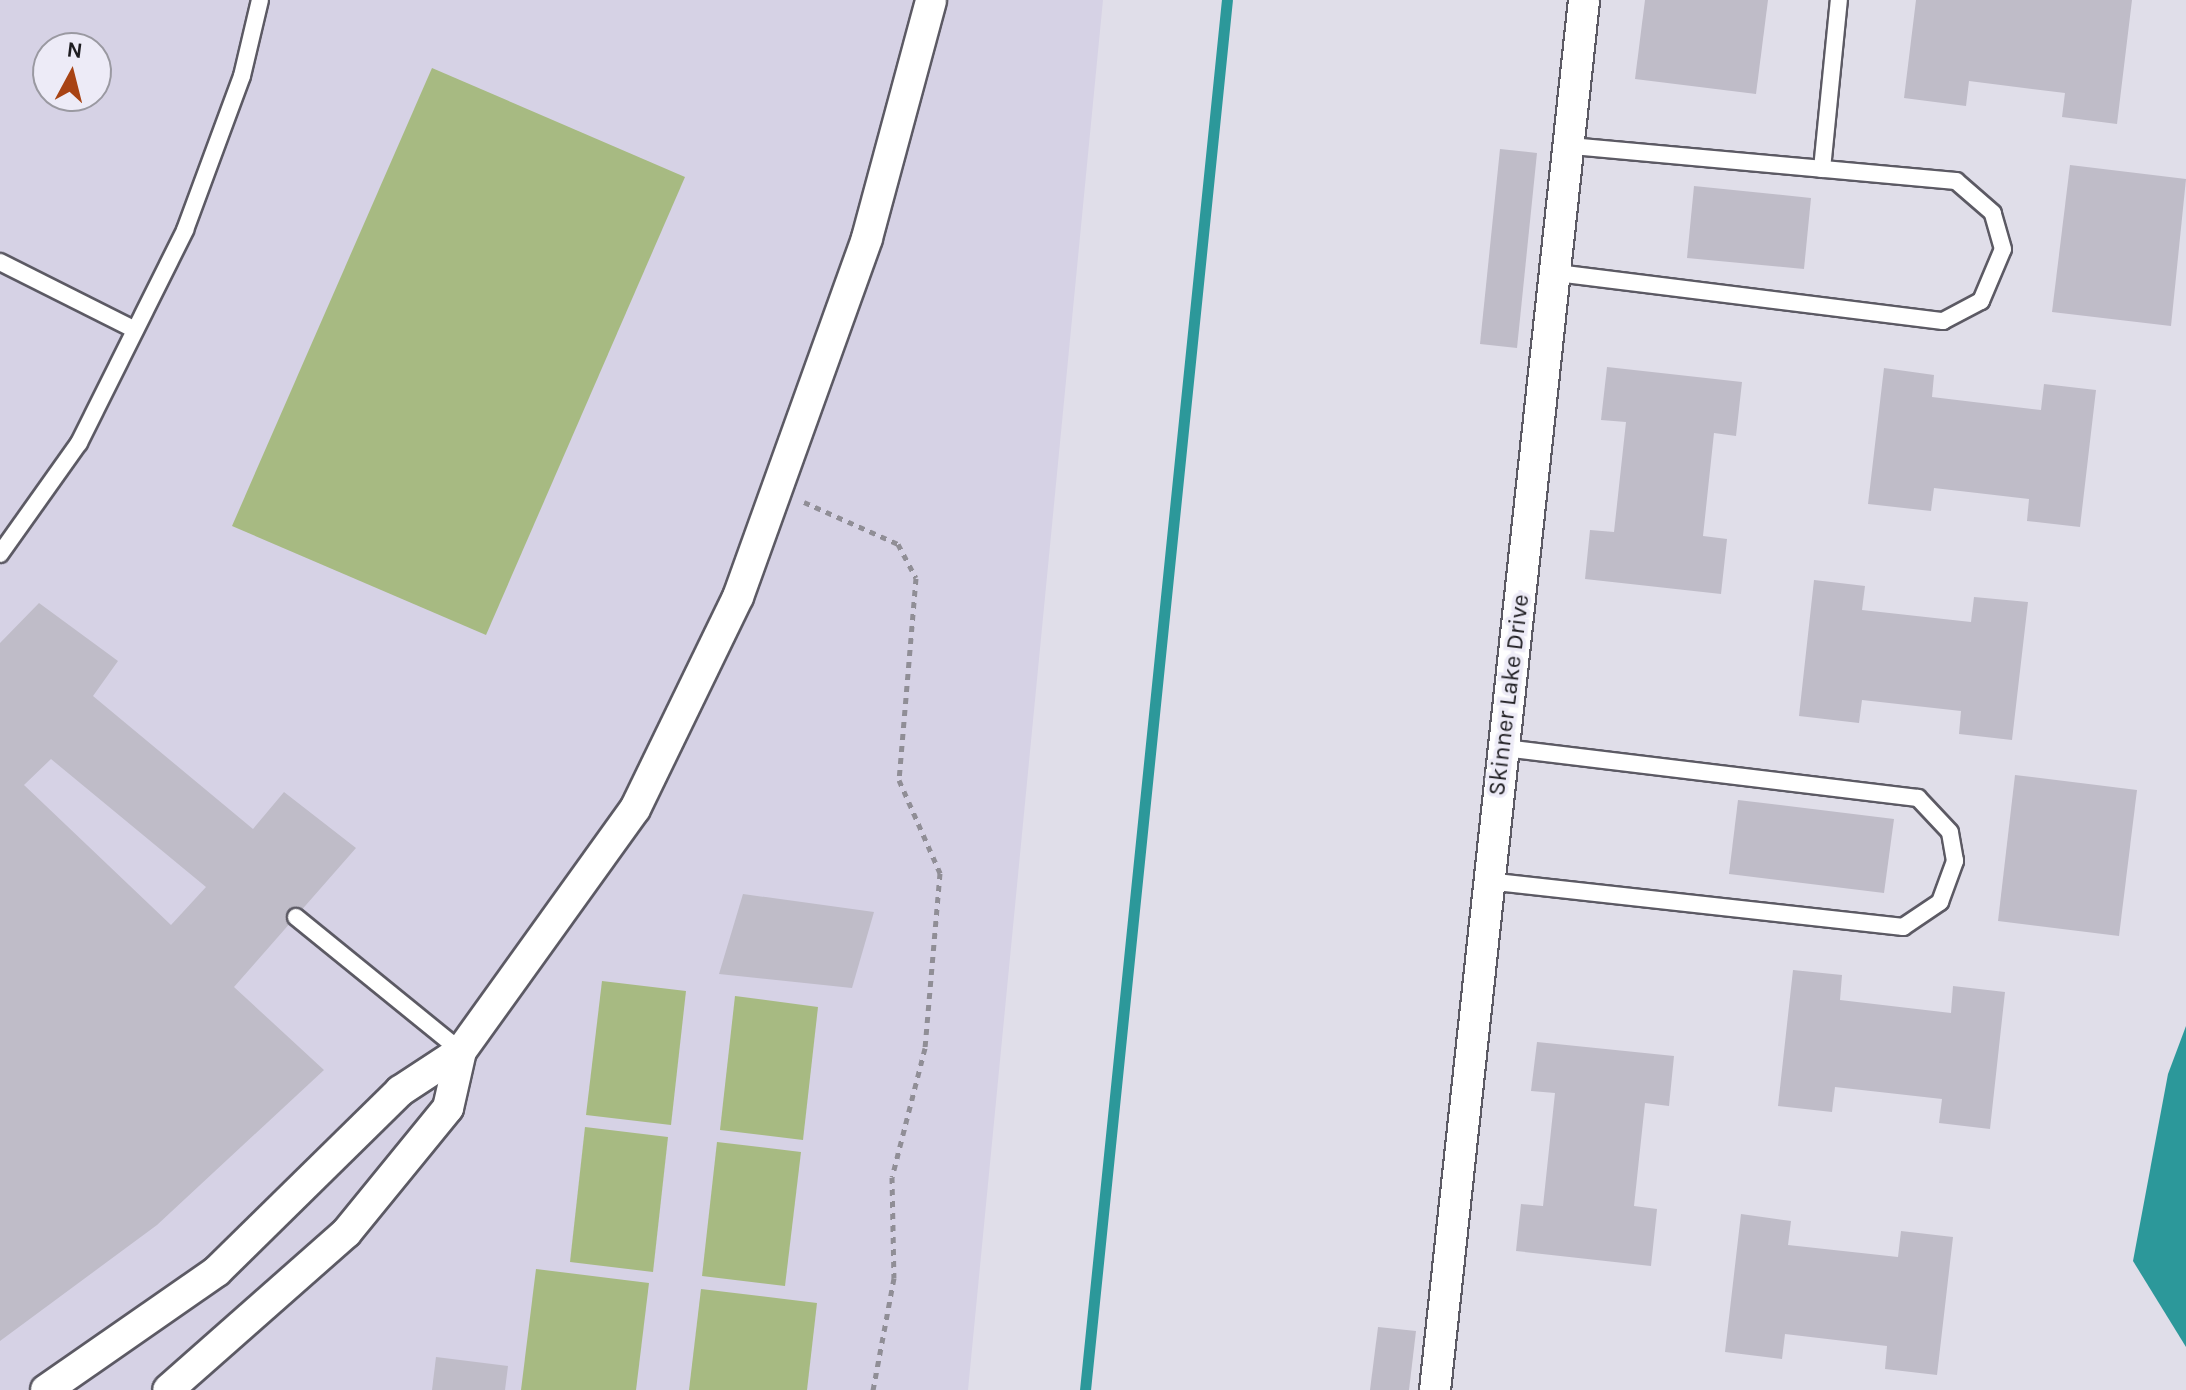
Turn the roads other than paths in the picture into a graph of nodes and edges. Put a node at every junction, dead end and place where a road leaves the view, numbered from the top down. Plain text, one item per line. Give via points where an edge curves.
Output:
1 (260, 0) edge
2 (931, 0) edge
3 (1584, 0) edge
4 (1839, 0) edge
5 (1570, 146) junction
6 (1822, 169) junction
7 (0, 262) edge
8 (1557, 273) junction
9 (135, 330) junction
10 (0, 554) edge
11 (1502, 748) junction
12 (1487, 881) junction
13 (296, 917) dead end
14 (461, 1051) junction
15 (46, 1390) edge
16 (168, 1390) edge
17 (1440, 1390) edge

1 - 9 lane via 242,76 185,230
2 - 14 street via 867,238 738,597 635,809
3 - 5 street, Skinner Lake Drive
4 - 6 lane
5 - 6 lane
5 - 8 street, Skinner Lake Drive
6 - 8 lane via 1956,181 1993,213 2003,249 1981,301 1943,321
7 - 9 lane
8 - 11 street, Skinner Lake Drive
9 - 10 lane via 79,443
11 - 12 street, Skinner Lake Drive
11 - 12 lane via 1918,798 1950,832 1955,861 1940,902 1903,927
12 - 17 street, Skinner Lake Drive
13 - 14 lane
14 - 15 street via 400,1091 217,1271
14 - 16 street via 448,1108 346,1233

